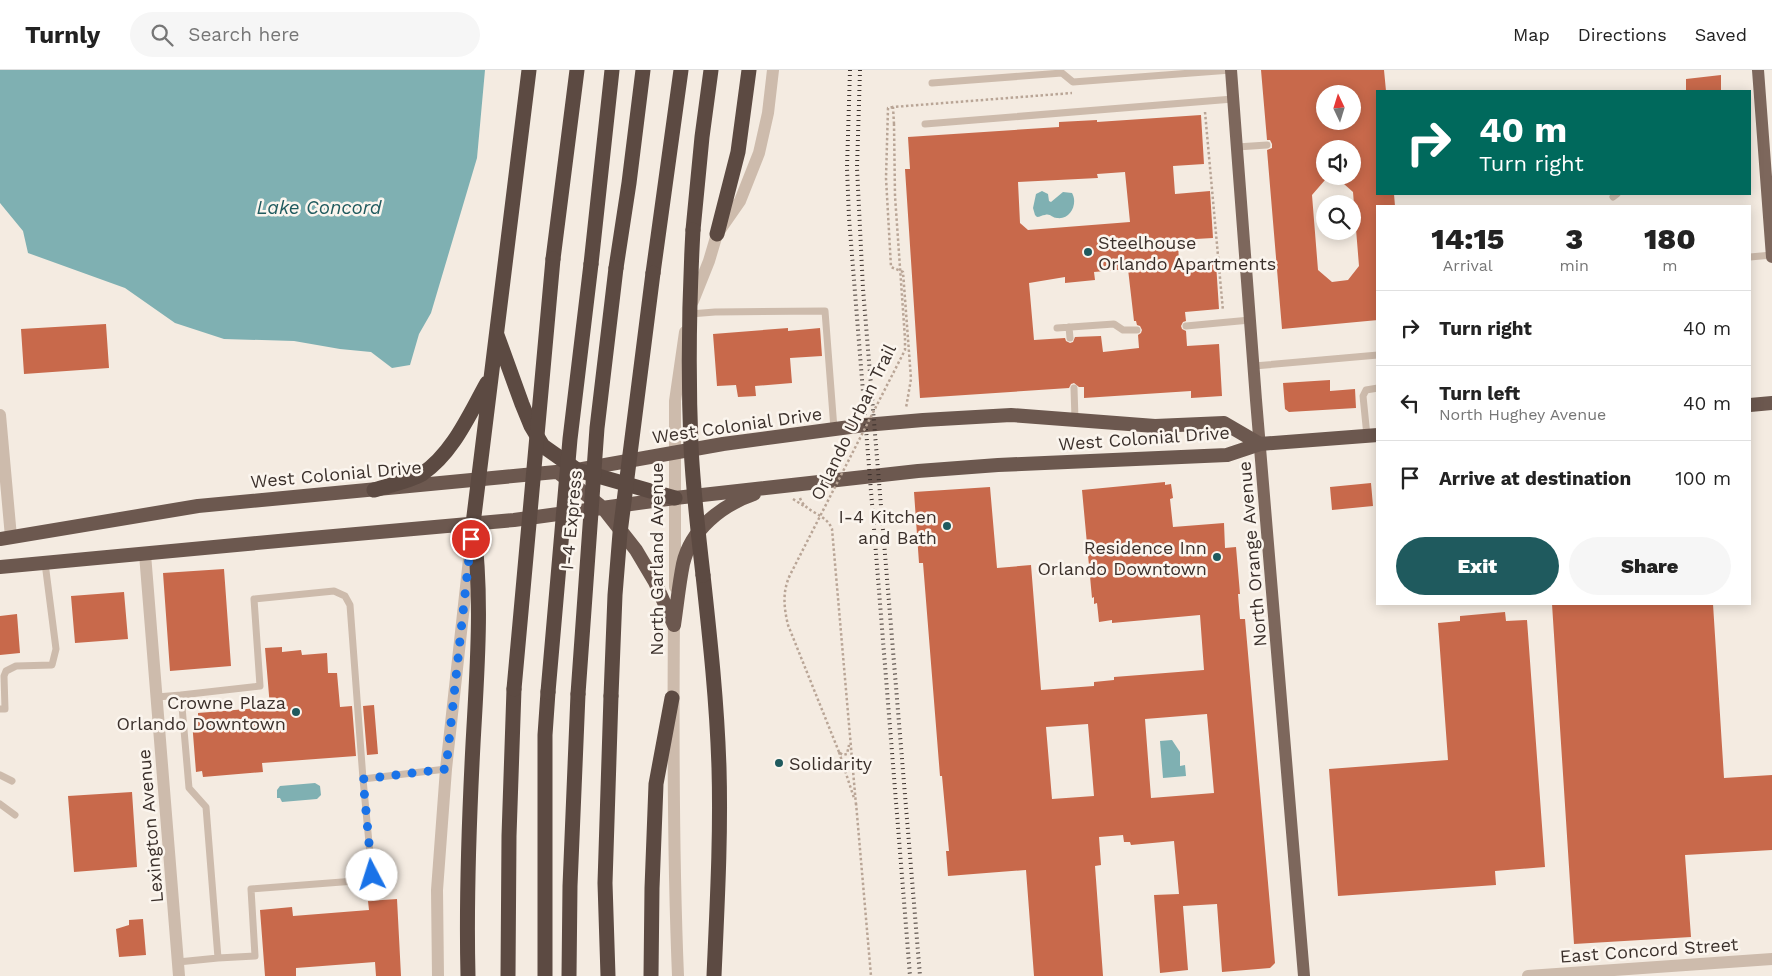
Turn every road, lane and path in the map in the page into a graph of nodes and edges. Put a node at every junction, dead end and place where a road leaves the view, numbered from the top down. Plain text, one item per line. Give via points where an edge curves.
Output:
1 (529, 70) edge
2 (578, 70) edge
3 (612, 70) edge
4 (643, 70) edge
5 (681, 70) edge
6 (711, 70) edge
7 (749, 70) edge
8 (773, 70) edge
9 (1231, 70) edge
10 (1758, 70) edge
11 (932, 83) dead end
12 (1077, 93) dead end
13 (1233, 99) junction
14 (893, 107) junction
15 (1205, 109) dead end
16 (1767, 121) edge
17 (925, 124) dead end
18 (1267, 145) dead end
19 (1237, 147) junction
20 (717, 234) junction
21 (1772, 256) edge
22 (1751, 257) edge
23 (688, 314) junction
24 (1224, 316) dead end
25 (1250, 320) junction
26 (1186, 326) dead end
27 (1069, 327) junction
28 (1057, 328) dead end
29 (1137, 330) dead end
30 (496, 331) junction
31 (1070, 338) dead end
32 (1376, 355) edge
33 (1254, 366) junction
34 (490, 378) junction
35 (1074, 388) dead end
36 (1376, 388) edge
37 (1772, 403) edge
38 (907, 405) dead end
39 (1751, 405) edge
40 (0, 416) edge
41 (1075, 419) junction
42 (834, 429) junction
43 (1372, 435) edge
44 (1260, 444) junction
45 (2, 451) edge
46 (674, 452) junction
47 (577, 470) junction
48 (558, 472) junction
49 (478, 481) junction
50 (374, 490) junction
51 (789, 491) junction
52 (675, 498) junction
53 (603, 508) junction
54 (473, 524) junction
55 (6, 538) edge
56 (145, 554) junction
57 (45, 563) junction
58 (0, 568) edge
59 (674, 625) junction
60 (181, 694) junction
61 (157, 697) junction
62 (672, 698) junction
63 (0, 709) edge
64 (849, 726) junction
65 (839, 752) junction
66 (446, 769) junction
67 (0, 774) edge
68 (12, 781) dead end
69 (363, 781) junction
70 (0, 804) edge
71 (856, 804) junction
72 (15, 815) dead end
73 (218, 958) junction
74 (1772, 959) edge
75 (178, 962) junction
76 (180, 976) edge
77 (438, 976) edge
78 (468, 976) edge
79 (508, 976) edge
80 (545, 976) edge
81 (569, 976) edge
82 (608, 976) edge
83 (651, 976) edge
84 (678, 976) edge
85 (714, 976) edge
86 (871, 976) edge
87 (1304, 976) edge
88 (1528, 976) edge

1 - 30 highway
2 - 79 highway, bridge via 553,259 514,689
3 - 80 highway, I-4 Express, bridge via 570,439 548,692 545,735
4 - 81 highway, I-4 Express, bridge via 598,428 578,694
5 - 82 highway, bridge via 620,533 615,595 605,883
6 - 85 highway, bridge via 693,230 689,386 693,470 713,669 719,768
7 - 20 highway via 738,152
8 - 20 street, North Garland Avenue via 768,113 758,153 740,201
9 - 11 lane via 1073,82 1062,73
9 - 13 main road, North Orange Avenue
10 - 16 main road
12 - 14 path
13 - 17 lane
13 - 19 main road, North Orange Avenue
14 - 38 path via 888,108 886,178 891,267 903,272 911,379
14 - 65 path, Orlando Urban Trail, bridge via 894,196 905,350 790,575 784,595 788,625
15 - 24 path
16 - 21 main road
18 - 19 lane
19 - 25 main road, North Orange Avenue
20 - 23 street, North Garland Avenue
21 - 22 lane
23 - 42 lane via 825,310
23 - 46 street, North Garland Avenue via 675,401
25 - 26 lane
25 - 33 main road, North Orange Avenue
27 - 28 lane
27 - 29 lane via 1114,324 1123,330
27 - 31 lane
30 - 34 highway
30 - 47 highway via 522,404 539,440
32 - 33 lane
33 - 44 main road, North Orange Avenue
34 - 49 highway
34 - 50 highway via 460,432 442,456 420,475
35 - 41 lane
36 - 43 lane via 1366,390 1363,396
37 - 39 highway
40 - 45 street
41 - 42 highway, West Colonial Drive via 992,416
41 - 44 highway, West Colonial Drive via 1155,426 1224,423
42 - 46 highway, West Colonial Drive
43 - 44 highway
44 - 51 highway, West Colonial Drive via 1227,455 965,467
44 - 87 main road, North Orange Avenue
45 - 55 street
46 - 47 highway, West Colonial Drive
46 - 52 street, North Garland Avenue
47 - 48 highway, West Colonial Drive
47 - 52 highway
48 - 49 highway, West Colonial Drive
48 - 53 highway
49 - 50 highway, West Colonial Drive
49 - 54 highway
50 - 55 highway, West Colonial Drive via 198,506
51 - 52 highway, West Colonial Drive
51 - 59 highway via 738,500 706,523 683,562
51 - 64 path via 828,520 832,528
52 - 53 highway, West Colonial Drive
52 - 59 street, North Garland Avenue
53 - 54 highway, West Colonial Drive
53 - 59 highway via 648,568
54 - 56 highway, West Colonial Drive
54 - 66 street
54 - 78 highway via 477,551 479,633 469,836
56 - 57 highway, West Colonial Drive
56 - 61 street, Lexington Avenue
57 - 58 highway, West Colonial Drive
57 - 63 lane via 56,650 52,665 16,666 6,671 5,709
59 - 62 street, North Garland Avenue
60 - 61 lane
60 - 69 lane via 260,686 254,599 334,591 345,596 350,605
60 - 73 lane via 189,788 206,807
61 - 75 street, Lexington Avenue
62 - 83 highway via 656,784
62 - 84 street, North Garland Avenue
64 - 65 path via 849,749 845,755
64 - 71 path
65 - 71 path, Orlando Urban Trail
66 - 69 lane
66 - 77 street via 437,890
67 - 68 lane
69 - 73 lane via 372,875 368,880 251,890 255,956
70 - 72 lane
71 - 86 path, Orlando Urban Trail
73 - 75 lane
74 - 88 street, East Concord Street
75 - 76 street, Lexington Avenue

